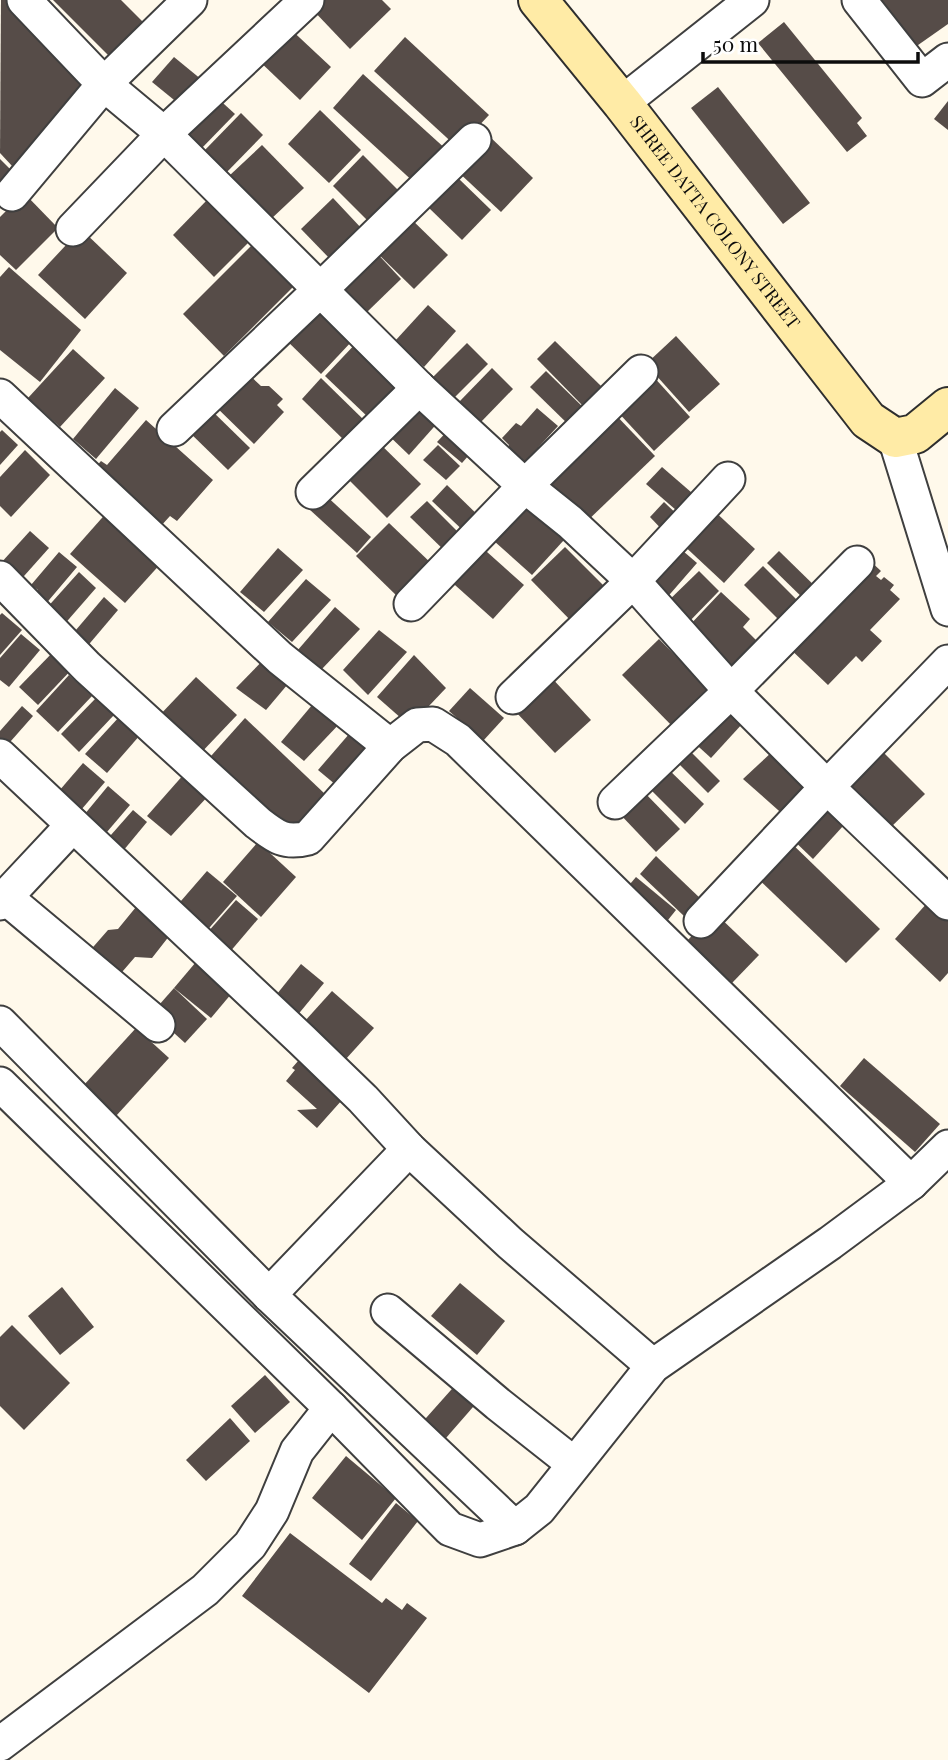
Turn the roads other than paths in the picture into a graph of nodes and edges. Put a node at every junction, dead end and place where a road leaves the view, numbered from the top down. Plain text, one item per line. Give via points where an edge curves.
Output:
1 (23, 0) edge
2 (190, 0) edge
3 (307, 0) edge
4 (538, 0) edge
5 (752, 0) edge
6 (859, 0) edge
7 (948, 60) edge
8 (104, 84) junction
9 (622, 103) junction
10 (164, 134) junction
11 (474, 140) dead end
12 (12, 194) dead end
13 (73, 229) dead end
14 (320, 290) junction
15 (641, 372) dead end
16 (419, 388) junction
17 (0, 396) edge
18 (948, 407) edge
19 (174, 429) dead end
20 (895, 438) junction
21 (729, 479) dead end
22 (525, 486) junction
23 (313, 492) dead end
24 (857, 563) dead end
25 (0, 578) edge
26 (633, 581) junction
27 (411, 604) dead end
28 (948, 609) edge
29 (948, 662) edge
30 (731, 691) junction
31 (513, 697) dead end
32 (390, 746) junction
33 (0, 756) edge
34 (827, 787) junction
35 (615, 802) dead end
36 (74, 825) junction
37 (3, 900) edge
38 (948, 903) edge
39 (701, 921) dead end
40 (0, 1023) edge
41 (158, 1025) dead end
42 (0, 1084) edge
43 (948, 1147) edge
44 (409, 1149) junction
45 (911, 1182) junction
46 (269, 1295) junction
47 (388, 1311) dead end
48 (653, 1366) junction
49 (331, 1408) junction
50 (574, 1465) junction
51 (515, 1528) junction
52 (0, 1744) edge

1 - 8 street
2 - 8 street
3 - 10 street
4 - 9 street, SHREE DATTA COLONY STREET
5 - 9 street
6 - 7 street via 922,80
8 - 10 street
8 - 12 street
9 - 20 street, SHREE DATTA COLONY STREET via 868,420
10 - 13 street
10 - 14 street
11 - 14 street
14 - 16 street
14 - 19 street
15 - 22 street
16 - 22 street
16 - 23 street
17 - 32 street via 280,658
18 - 20 street via 915,434
20 - 28 street
21 - 26 street
22 - 26 street
22 - 27 street
24 - 30 street
25 - 32 street via 87,667 274,836 294,841 308,838
26 - 30 street
26 - 31 street
29 - 34 street
30 - 34 street
30 - 35 street
32 - 45 street via 417,725 433,724 458,740
33 - 36 street
34 - 38 street
34 - 39 street
36 - 37 street
36 - 44 street
37 - 41 street
40 - 46 street
42 - 49 street
43 - 45 street
44 - 46 street
44 - 48 street
45 - 48 street
46 - 51 street
47 - 50 street
48 - 50 street
49 - 51 street via 450,1530 480,1540
49 - 52 street via 297,1451 272,1511 250,1545 205,1590
50 - 51 street via 539,1509

